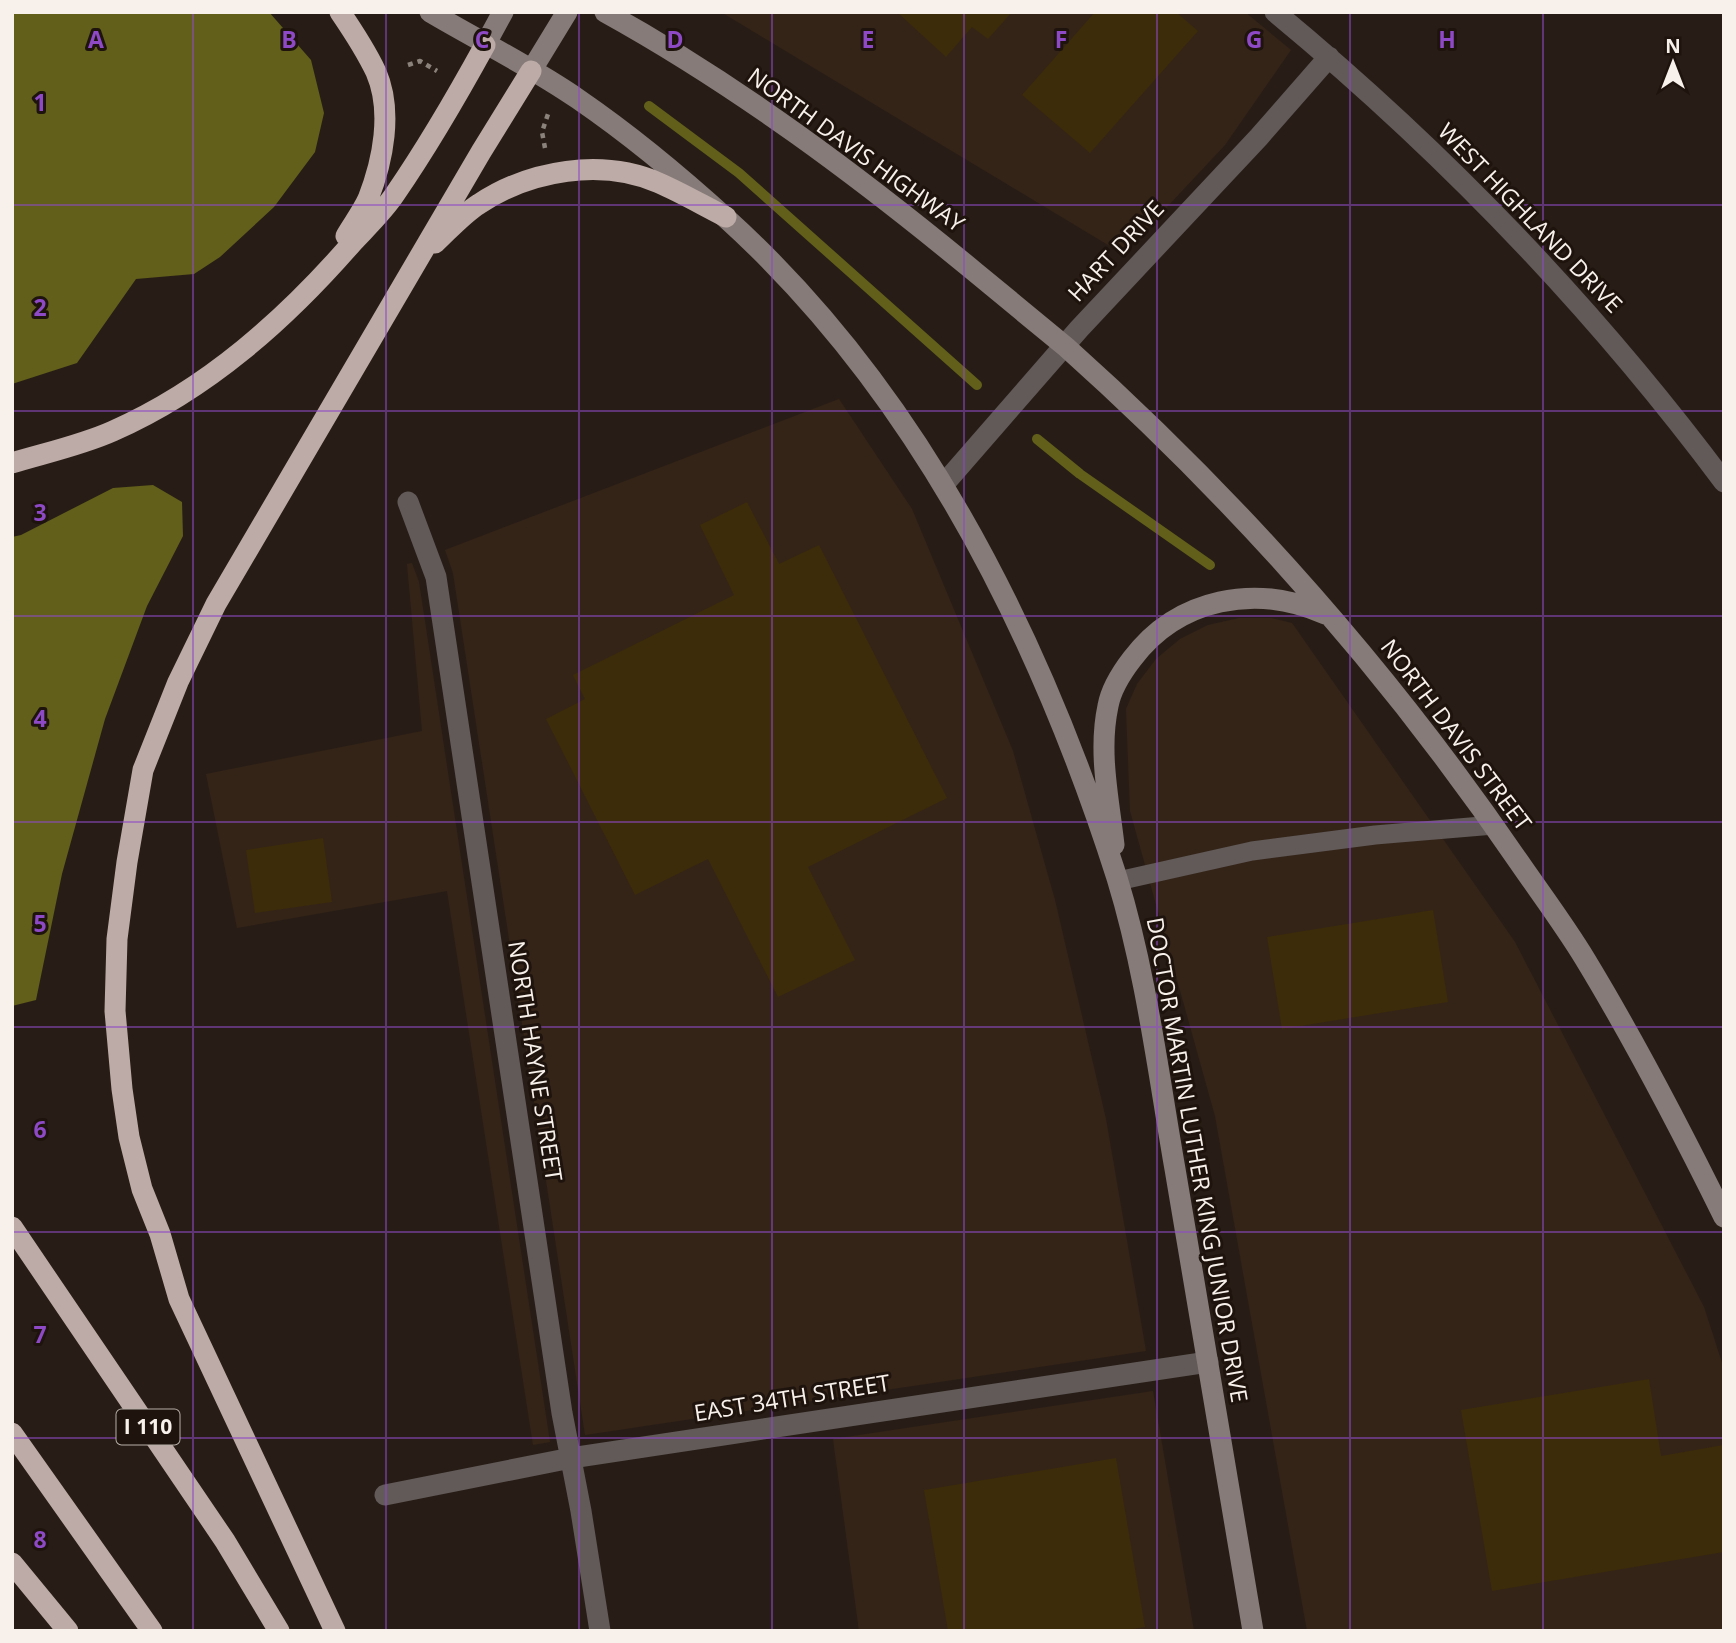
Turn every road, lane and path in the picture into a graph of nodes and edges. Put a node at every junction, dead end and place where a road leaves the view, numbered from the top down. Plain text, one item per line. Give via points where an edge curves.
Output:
1 (340, 12) edge
2 (430, 12) edge
3 (503, 12) edge
4 (567, 12) edge
5 (606, 12) edge
6 (1275, 12) edge
7 (485, 45) junction
8 (1329, 57) junction
9 (408, 65) dead end
10 (437, 71) dead end
11 (531, 71) junction
12 (548, 114) dead end
13 (545, 149) dead end
14 (726, 218) junction
15 (421, 256) junction
16 (317, 284) junction
17 (1064, 346) junction
18 (12, 463) edge
19 (1724, 482) edge
20 (944, 484) junction
21 (408, 502) dead end
22 (1337, 624) junction
23 (1494, 825) junction
24 (1118, 881) junction
25 (1724, 1217) edge
26 (12, 1227) edge
27 (1208, 1362) junction
28 (12, 1433) edge
29 (571, 1458) junction
30 (385, 1494) dead end
31 (12, 1563) edge
32 (68, 1631) edge
33 (152, 1631) edge
34 (279, 1631) edge
35 (335, 1631) edge
36 (600, 1631) edge
37 (1253, 1631) edge

1 - 16 highway via 377,74 385,124 367,201
2 - 7 main road
3 - 7 main road
4 - 11 main road
5 - 17 main road, NORTH DAVIS HIGHWAY via 707,74 855,177
6 - 8 street, WEST HIGHLAND DRIVE
7 - 11 main road
7 - 16 highway via 393,197
8 - 17 street, HART DRIVE
8 - 19 street, WEST HIGHLAND DRIVE via 1521,243 1612,341
9 - 10 path via 420,61
11 - 14 main road, DOCTOR MARTIN LUTHER KING JUNIOR DRIVE via 616,127
11 - 15 highway
12 - 13 path via 542,132
14 - 15 highway via 657,182 611,171 582,170 517,184 478,204
14 - 20 main road, DOCTOR MARTIN LUTHER KING JUNIOR DRIVE via 816,310
15 - 35 highway via 216,604 178,682 143,770 117,939 114,1011 129,1137 142,1189 178,1299
16 - 18 highway via 222,367 168,404 111,432
17 - 20 street, HART DRIVE
17 - 22 main road, NORTH DAVIS STREET via 1163,438
20 - 24 main road, DOCTOR MARTIN LUTHER KING JUNIOR DRIVE via 1048,689
21 - 29 street, NORTH HAYNE STREET via 436,577
22 - 23 main road, NORTH DAVIS STREET via 1420,723
22 - 24 main road via 1307,606 1272,598 1237,598 1203,605 1171,621 1144,643 1122,672 1108,705 1103,752
23 - 24 lane via 1252,851
23 - 25 main road, NORTH DAVIS STREET via 1584,956 1670,1107
24 - 27 main road, DOCTOR MARTIN LUTHER KING JUNIOR DRIVE via 1144,989
26 - 34 highway, I 110 via 225,1541
27 - 29 street, EAST 34TH STREET
27 - 37 main road, DOCTOR MARTIN LUTHER KING JUNIOR DRIVE
28 - 33 highway
29 - 30 street, EAST 34TH STREET
29 - 36 street, NORTH HAYNE STREET
31 - 32 highway

